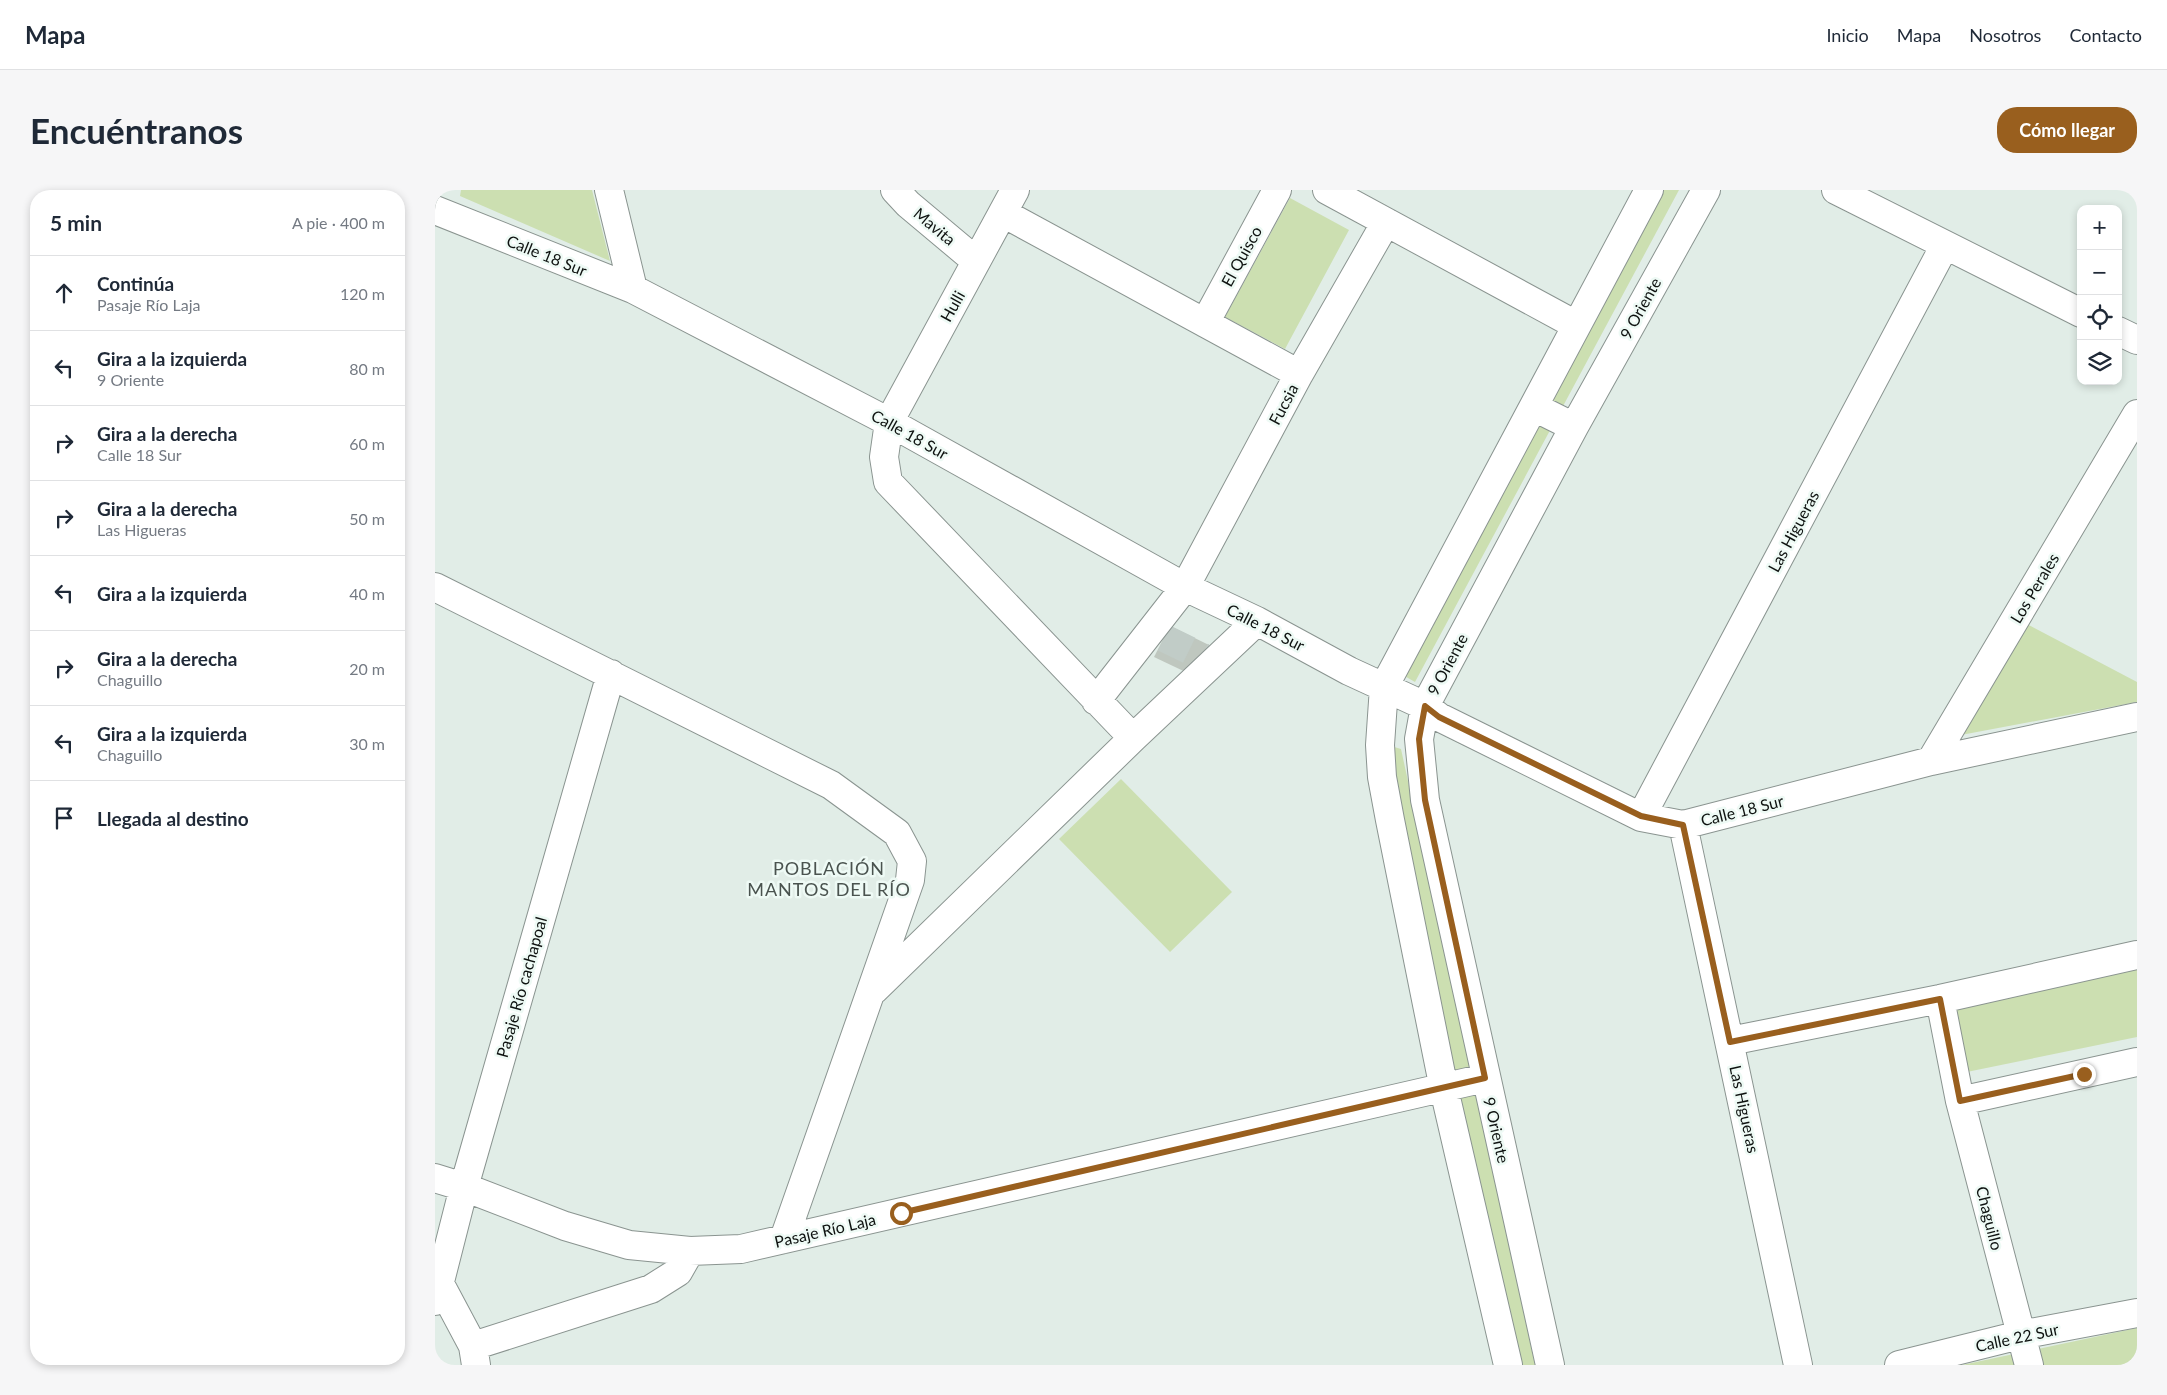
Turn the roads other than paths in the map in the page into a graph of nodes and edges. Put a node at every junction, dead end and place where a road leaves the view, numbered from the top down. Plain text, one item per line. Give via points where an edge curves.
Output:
1 (609, 190) edge
2 (895, 190) edge
3 (1277, 190) edge
4 (1327, 190) edge
5 (1649, 190) edge
6 (1706, 190) edge
7 (1836, 190) edge
8 (1009, 202) edge
9 (435, 210) edge
10 (1386, 222) junction
11 (1945, 245) junction
12 (976, 261) junction
13 (633, 289) junction
14 (2077, 310) edge
15 (1205, 323) junction
16 (1576, 326) junction
17 (2122, 333) edge
18 (2137, 340) edge
19 (1299, 374) junction
20 (1534, 407) junction
21 (2137, 414) edge
22 (889, 422) junction
23 (1574, 427) junction
24 (435, 587) edge
25 (1185, 587) junction
26 (1257, 622) junction
27 (611, 674) junction
28 (1383, 687) junction
29 (1096, 700) junction
30 (1425, 706) junction
31 (2135, 724) edge
32 (1133, 738) junction
33 (1931, 762) junction
34 (1641, 816) junction
35 (1683, 825) junction
36 (2137, 955) edge
37 (869, 995) junction
38 (1940, 999) junction
39 (1730, 1042) junction
40 (2137, 1062) edge
41 (1485, 1078) junction
42 (1444, 1088) junction
43 (1960, 1101) junction
44 (435, 1178) edge
45 (463, 1187) junction
46 (784, 1239) junction
47 (690, 1252) junction
48 (437, 1292) edge
49 (2137, 1313) edge
50 (2020, 1335) junction
51 (475, 1356) edge
52 (1508, 1365) edge
53 (1550, 1365) edge
54 (1798, 1365) edge
55 (1899, 1365) edge
56 (2029, 1365) edge

1 - 13 street
2 - 12 street, Mavita
3 - 15 street, El Quisco
4 - 10 street
5 - 16 street
6 - 23 street, 9 Oriente
7 - 11 street
8 - 12 street, Hulli
8 - 15 street
9 - 13 street, Calle 18 Sur
10 - 16 street
10 - 19 street, Fucsia
11 - 14 street
11 - 34 street, Las Higueras
12 - 22 street, Hulli
13 - 22 street, Calle 18 Sur
15 - 19 street
16 - 20 street
17 - 18 street
19 - 25 street, Fucsia
20 - 23 street
20 - 28 street
21 - 33 street, Los Perales
22 - 25 street, Calle 18 Sur
22 - 29 street via 884,457 888,482
23 - 30 street, 9 Oriente
24 - 27 street
25 - 26 street, Calle 18 Sur
25 - 29 street, Fucsia via 1158,634
26 - 28 street, Calle 18 Sur
26 - 32 street via 1208,659
27 - 37 street via 831,785 897,833 912,861 910,880
27 - 45 street, Pasaje Río cachapoal
28 - 30 street, Calle 18 Sur
28 - 42 street via 1382,777
29 - 32 street
30 - 34 street, Calle 18 Sur via 1439,717
30 - 41 street, 9 Oriente via 1419,739 1425,800
31 - 33 street, Calle 18 Sur
32 - 37 street
33 - 35 street, Calle 18 Sur
34 - 35 street, Calle 18 Sur
35 - 39 street, Las Higueras
36 - 38 street
37 - 46 street
38 - 39 street
38 - 43 street, Chaguillo
39 - 54 street, Las Higueras
40 - 43 street
41 - 42 street, Pasaje Río Laja
41 - 53 street, 9 Oriente
42 - 46 street, Pasaje Río Laja
42 - 52 street
43 - 50 street, Chaguillo
44 - 45 street, Pasaje Río Laja
45 - 47 street, Pasaje Río Laja via 565,1226 629,1244
45 - 48 street, Pasaje Río cachapoal
46 - 47 street, Pasaje Río Laja via 741,1249
47 - 51 street via 678,1272 651,1289
48 - 51 street
49 - 50 street, Calle 22 Sur
50 - 55 street, Calle 22 Sur
50 - 56 street, Chaguillo

